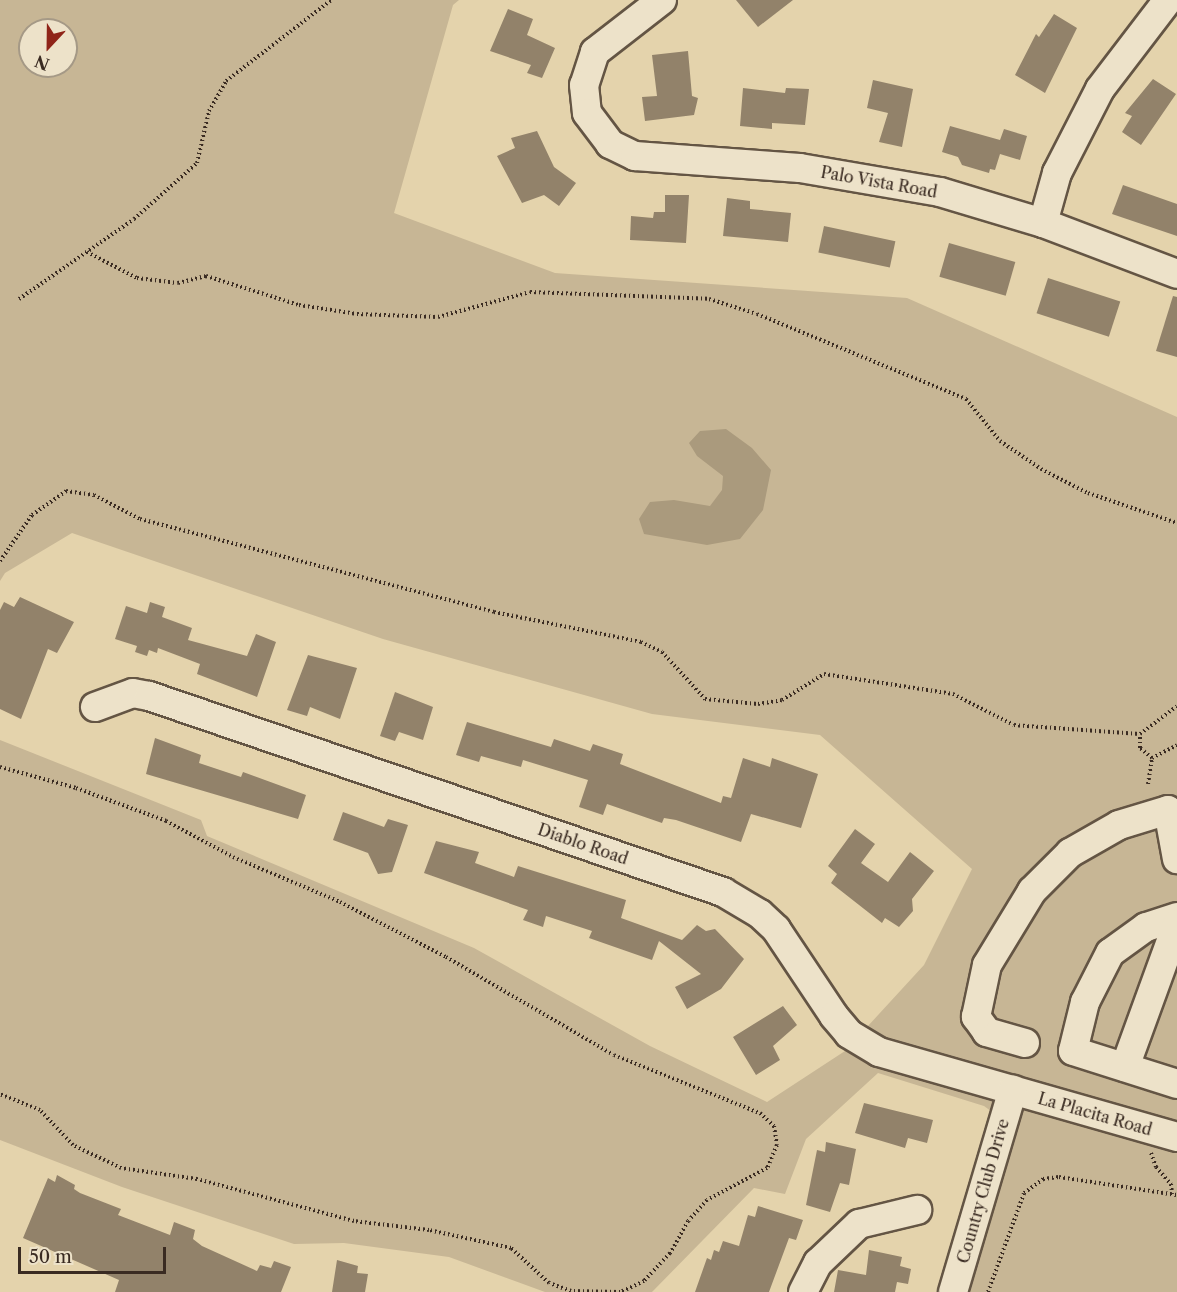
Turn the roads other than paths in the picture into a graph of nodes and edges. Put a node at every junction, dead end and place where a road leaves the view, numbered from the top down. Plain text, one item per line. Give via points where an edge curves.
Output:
1 (662, 0) edge
2 (1167, 0) edge
3 (1043, 223) junction
4 (1177, 274) edge
5 (95, 707) dead end
6 (1177, 859) edge
7 (1177, 917) edge
8 (1177, 924) edge
9 (1025, 1043) dead end
10 (1125, 1067) junction
11 (1177, 1084) edge
12 (1013, 1090) junction
13 (1177, 1137) edge
14 (917, 1210) dead end
15 (803, 1292) edge
16 (953, 1292) edge

1 - 3 street, Palo Vista Road via 595,52 584,85 587,113 610,144 634,156 823,172 940,192
2 - 3 street via 1100,89 1057,173
3 - 4 street, Palo Vista Road
5 - 12 street, Diablo Road via 133,693 149,696 723,892 760,914 776,929 849,1034 879,1052
6 - 9 street via 1168,810 1119,825 1070,853 1032,891 987,965 976,1017 987,1032
7 - 10 street via 1146,927 1110,954 1085,1002 1073,1051
8 - 10 street
10 - 11 street
12 - 13 street, La Placita Road
12 - 16 street, Country Club Drive
14 - 15 street via 859,1224 818,1263

